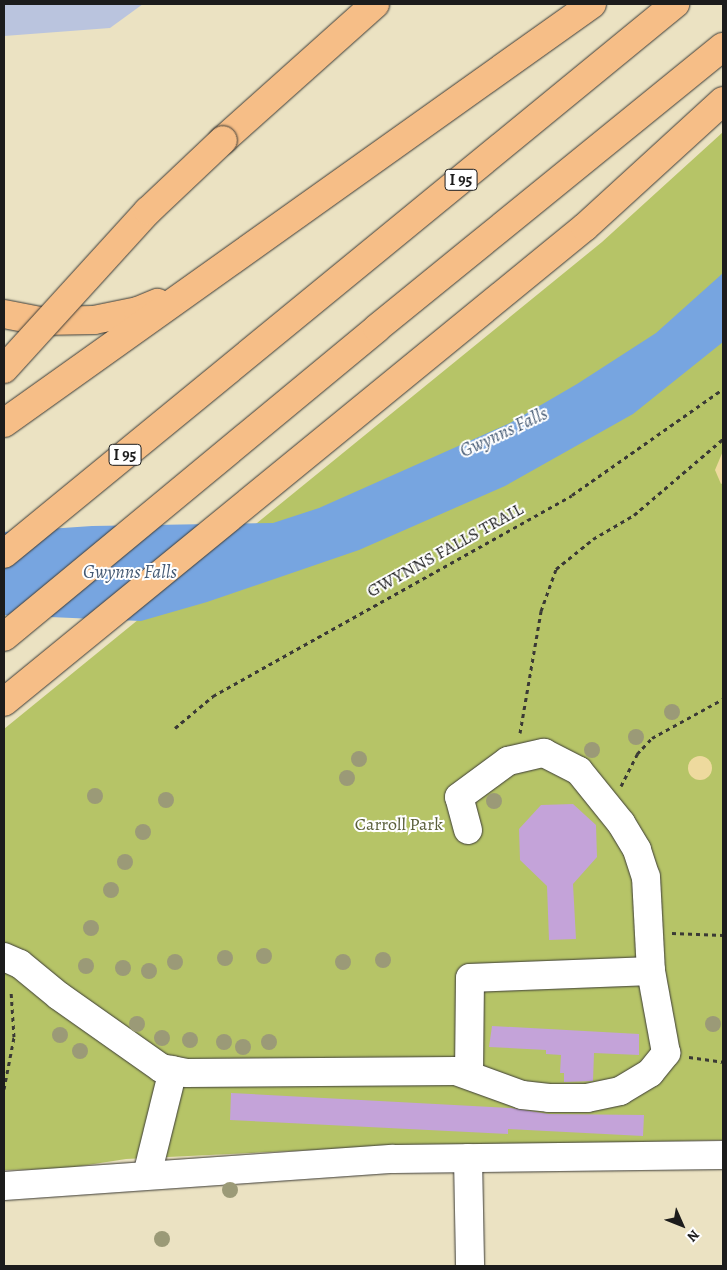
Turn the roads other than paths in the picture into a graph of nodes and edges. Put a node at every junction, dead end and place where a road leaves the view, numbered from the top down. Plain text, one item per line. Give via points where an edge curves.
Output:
1 (375, 4) edge
2 (592, 4) edge
3 (674, 4) edge
4 (723, 48) edge
5 (723, 101) edge
6 (199, 283) junction
7 (4, 314) edge
8 (4, 369) edge
9 (4, 423) edge
10 (4, 554) edge
11 (4, 637) edge
12 (4, 702) edge
13 (468, 830) dead end
14 (12, 960) edge
15 (652, 971) junction
16 (173, 1070) junction
17 (469, 1075) junction
18 (723, 1155) edge
19 (468, 1158) junction
20 (147, 1175) junction
21 (4, 1186) edge
22 (470, 1266) edge

1 - 8 highway, bridge via 222,140 148,211
2 - 6 highway
3 - 10 highway, I 95
4 - 11 highway via 377,328
5 - 12 highway via 599,215
6 - 7 highway via 138,311 94,320 41,321
6 - 9 highway
13 - 15 lane via 459,797 508,761 544,753 579,771 611,809 637,850 646,877
14 - 16 lane via 141,1056 161,1068
15 - 17 lane via 470,978
15 - 17 lane via 666,1053 650,1073 620,1091 587,1098 522,1095
16 - 17 lane via 456,1071
16 - 20 lane
18 - 19 lane
19 - 20 lane via 393,1159
19 - 22 lane
20 - 21 lane

